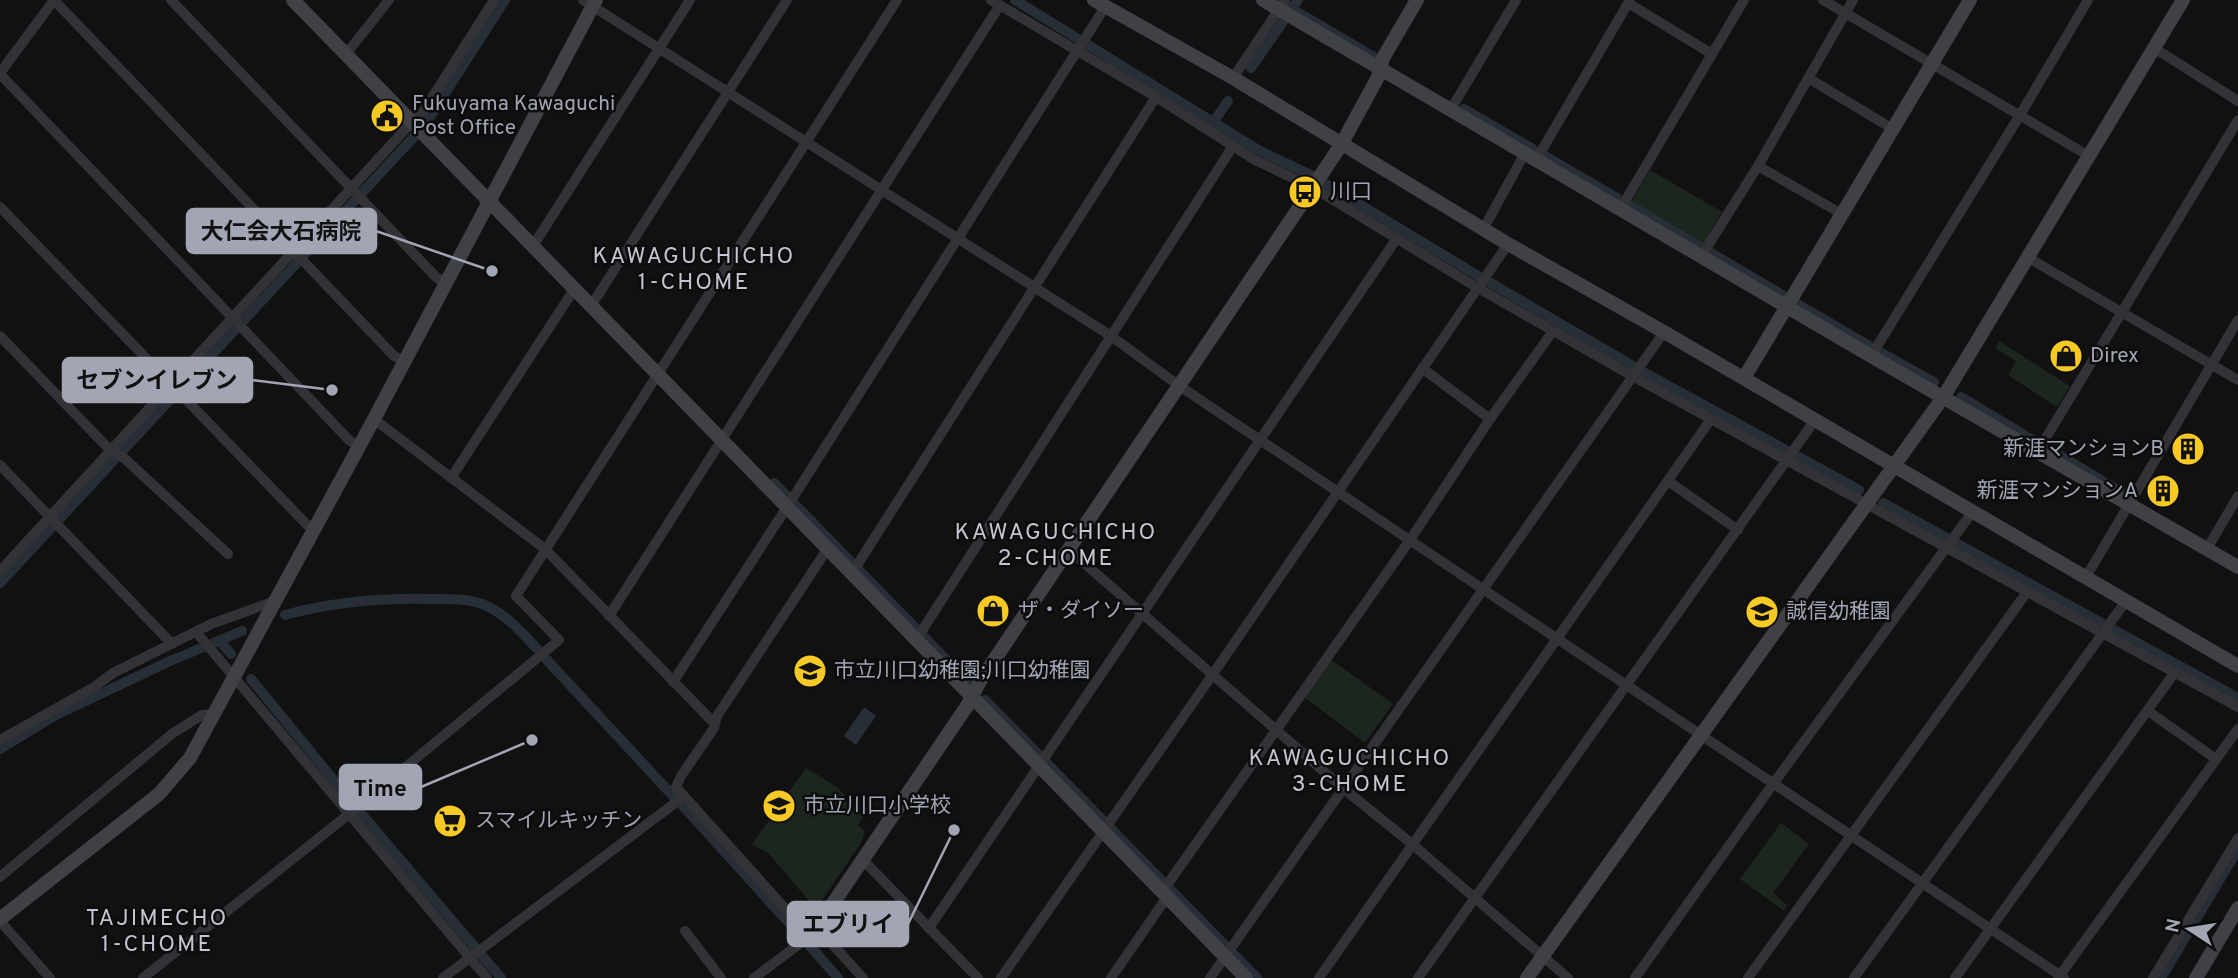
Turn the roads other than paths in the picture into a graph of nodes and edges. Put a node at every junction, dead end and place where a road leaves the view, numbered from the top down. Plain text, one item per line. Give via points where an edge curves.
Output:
1 (54, 0) edge
2 (171, 0) edge
3 (293, 0) edge
4 (388, 0) edge
5 (494, 0) edge
6 (690, 0) edge
7 (787, 0) edge
8 (897, 0) edge
9 (1263, 0) edge
10 (1418, 0) edge
11 (1516, 0) edge
12 (1744, 0) edge
13 (1823, 0) edge
14 (1853, 0) edge
15 (1970, 0) edge
16 (2088, 0) edge
17 (2183, 0) edge
18 (591, 2) edge
19 (1629, 2) edge
20 (995, 3) edge
21 (1100, 3) edge
22 (1285, 10) edge
23 (1846, 13) junction
24 (659, 48) junction
25 (2154, 48) junction
26 (1079, 50) junction
27 (346, 54) junction
28 (1712, 54) junction
29 (1932, 64) junction
30 (1380, 69) junction
31 (0, 74) edge
32 (1233, 78) junction
33 (1808, 78) junction
34 (729, 92) junction
35 (1156, 97) junction
36 (2238, 101) edge
37 (1450, 111) junction
38 (2020, 115) junction
39 (2238, 120) edge
40 (416, 126) junction
41 (1893, 129) junction
42 (805, 141) junction
43 (1340, 145) junction
44 (1233, 146) junction
45 (2089, 156) junction
46 (1530, 157) junction
47 (1758, 166) junction
48 (1317, 180) junction
49 (881, 190) junction
50 (356, 191) junction
51 (489, 202) junction
52 (0, 207) edge
53 (1621, 208) junction
54 (1842, 214) junction
55 (1484, 228) junction
56 (1397, 238) junction
57 (958, 239) junction
58 (1508, 244) junction
59 (533, 246) junction
60 (298, 255) junction
61 (1702, 256) junction
62 (2027, 257) junction
63 (445, 283) junction
64 (1034, 288) junction
65 (1478, 288) junction
66 (575, 289) junction
67 (592, 306) junction
68 (1786, 306) junction
69 (2122, 313) junction
70 (2238, 320) edge
71 (236, 322) junction
72 (1553, 331) junction
73 (1664, 332) junction
74 (0, 337) edge
75 (1111, 337) junction
76 (1871, 356) junction
77 (404, 361) junction
78 (2211, 365) junction
79 (1422, 368) junction
80 (657, 373) junction
81 (1634, 377) junction
82 (1744, 378) junction
83 (2238, 380) edge
84 (1178, 385) junction
85 (174, 389) junction
86 (1944, 396) junction
87 (374, 419) junction
88 (1490, 419) junction
89 (1711, 419) junction
90 (1815, 420) junction
91 (1260, 439) junction
92 (722, 440) junction
93 (359, 447) junction
94 (2038, 451) junction
95 (116, 453) junction
96 (1787, 459) junction
97 (0, 466) edge
98 (1894, 466) junction
99 (451, 478) junction
100 (1668, 481) junction
101 (1338, 491) junction
102 (2238, 496) edge
103 (2129, 503) junction
104 (1867, 505) junction
105 (787, 507) junction
106 (1973, 511) junction
107 (54, 521) junction
108 (1738, 530) junction
109 (313, 531) junction
110 (1410, 540) junction
111 (828, 548) junction
112 (1948, 548) junction
113 (545, 549) junction
114 (2207, 549) junction
115 (1069, 550) junction
116 (228, 554) dead end
117 (2238, 567) edge
118 (0, 570) edge
119 (852, 573) junction
120 (2086, 577) junction
121 (1485, 589) junction
122 (2027, 592) junction
123 (275, 601) junction
124 (2126, 601) junction
125 (1141, 614) junction
126 (609, 616) junction
127 (197, 633) junction
128 (2103, 634) junction
129 (1557, 637) junction
130 (916, 640) junction
131 (172, 644) junction
132 (2238, 666) edge
133 (2175, 673) junction
134 (1213, 674) junction
135 (235, 678) junction
136 (673, 682) junction
137 (1627, 684) junction
138 (972, 697) junction
139 (2238, 707) edge
140 (2148, 711) junction
141 (215, 714) junction
142 (714, 723) junction
143 (2238, 729) edge
144 (1276, 731) junction
145 (1701, 735) junction
146 (0, 740) edge
147 (2216, 759) junction
148 (1039, 765) junction
149 (1773, 784) junction
150 (1344, 789) junction
151 (683, 797) junction
152 (354, 810) junction
153 (1103, 832) junction
154 (1852, 835) junction
155 (2238, 838) edge
156 (1412, 844) junction
157 (862, 859) junction
158 (0, 877) edge
159 (1924, 882) junction
160 (1165, 895) junction
161 (1475, 898) junction
162 (2238, 908) edge
163 (0, 920) edge
164 (929, 928) junction
165 (1990, 929) junction
166 (685, 931) dead end
167 (813, 932) junction
168 (475, 954) junction
169 (1543, 955) junction
170 (1225, 956) junction
171 (2061, 977) edge
172 (50, 978) edge
173 (143, 978) edge
174 (443, 978) edge
175 (487, 978) edge
176 (721, 978) edge
177 (754, 978) edge
178 (863, 978) edge
179 (978, 978) edge
180 (1001, 978) edge
181 (1111, 978) edge
182 (1210, 978) edge
183 (1246, 978) edge
184 (1319, 978) edge
185 (1418, 978) edge
186 (1527, 978) edge
187 (1568, 978) edge
188 (1635, 978) edge
189 (1748, 978) edge
190 (1854, 978) edge
191 (1955, 978) edge
192 (2153, 978) edge
193 (2196, 978) edge

1 - 31 street
1 - 60 street
2 - 50 street
3 - 27 street
4 - 27 street
5 - 40 street
6 - 24 street
7 - 34 street
8 - 42 street
9 - 22 street
10 - 30 street
11 - 37 street
12 - 28 street
13 - 23 street
14 - 23 street
15 - 29 street
16 - 38 street
17 - 25 street
18 - 24 street
18 - 51 street
19 - 28 street
19 - 46 street
20 - 26 street
20 - 49 street
21 - 26 street
21 - 32 street
22 - 30 street
22 - 32 street
23 - 29 street
23 - 33 street
24 - 34 street
24 - 59 street
25 - 36 street
25 - 45 street
26 - 35 street
26 - 57 street
27 - 40 street
28 - 53 street
29 - 38 street
29 - 41 street
30 - 37 street
30 - 43 street
31 - 71 street
32 - 43 street
33 - 41 street
33 - 47 street
34 - 42 street
34 - 67 street
35 - 44 street
35 - 64 street
37 - 46 street
38 - 45 street
38 - 76 street
39 - 69 street
40 - 50 street
40 - 51 street
41 - 54 street
42 - 49 street
42 - 80 street
43 - 48 street
43 - 55 street
44 - 48 street via 1255,160
44 - 75 street
45 - 62 street
46 - 53 street
46 - 55 street
47 - 54 street
47 - 61 street
48 - 56 street
48 - 84 street
49 - 57 street
49 - 92 street
50 - 60 street
50 - 63 street
51 - 59 street
51 - 63 street
52 - 85 street
53 - 61 street
54 - 68 street
55 - 58 street
56 - 65 street
56 - 91 street
57 - 64 street
57 - 105 street
58 - 65 street
58 - 73 street
59 - 66 street
60 - 71 street
60 - 77 street via 394,356
61 - 68 street
62 - 69 street
62 - 86 street
63 - 77 street
64 - 75 street
64 - 119 street
65 - 72 street
65 - 79 street
66 - 67 street
66 - 99 street
67 - 80 street
68 - 76 street
68 - 82 street
69 - 78 street
69 - 94 street
70 - 78 street
71 - 85 street
71 - 93 street
72 - 81 street
72 - 88 street
73 - 81 street
73 - 82 street
74 - 95 street
75 - 84 street
75 - 130 street
76 - 86 street
77 - 87 street
78 - 83 street
78 - 103 street
79 - 88 street
79 - 101 street
80 - 92 street
80 - 113 street
81 - 89 street
81 - 121 street
82 - 90 street
84 - 91 street
84 - 115 street
85 - 95 street
85 - 109 street
86 - 94 street
86 - 98 street
87 - 93 street
87 - 99 street
88 - 110 street
89 - 96 street
89 - 100 street
90 - 96 street
90 - 98 street
91 - 101 street
91 - 125 street
92 - 105 street
92 - 126 street
93 - 109 street
94 - 103 street
95 - 107 street
95 - 116 street
96 - 104 street
96 - 108 street
97 - 107 street
98 - 104 street
98 - 106 street
99 - 113 street
100 - 108 street
100 - 129 street
101 - 110 street
101 - 134 street
102 - 114 street
103 - 114 street
103 - 120 street
104 - 112 street
104 - 145 street
105 - 111 street
105 - 136 street
106 - 112 street
106 - 120 street
107 - 118 street
107 - 131 street
108 - 137 street
109 - 123 street
110 - 121 street
110 - 144 street
111 - 119 street
111 - 142 street
112 - 122 street
112 - 149 street
113 - 126 street
113 - 152 street via 516,596 559,640
114 - 117 street
115 - 125 street
115 - 138 street
119 - 130 street
120 - 124 street
121 - 129 street
121 - 150 street
122 - 128 street
122 - 154 street
123 - 127 street
123 - 135 street
124 - 128 street
124 - 132 street
125 - 134 street
125 - 148 street
126 - 136 street
127 - 131 street
127 - 135 street
128 - 133 street
128 - 159 street
129 - 137 street
129 - 156 street
130 - 138 street
131 - 146 street
133 - 139 street
133 - 140 street
134 - 144 street
134 - 153 street
135 - 141 street
135 - 152 street
136 - 142 street
137 - 145 street
137 - 161 street
138 - 148 street
138 - 157 street
140 - 147 street
140 - 165 street
141 - 158 street via 202,715 173,733
141 - 163 street via 190,758 159,794
142 - 151 street via 677,784
143 - 147 street
144 - 150 street
144 - 160 street
145 - 149 street
145 - 169 street
147 - 171 street
148 - 153 street
148 - 164 street
149 - 154 street
149 - 188 street
150 - 156 street
150 - 170 street
151 - 167 street
151 - 168 street
152 - 168 street
152 - 173 street
153 - 160 street
153 - 180 street
154 - 159 street
154 - 189 street
155 - 192 street
156 - 161 street
156 - 184 street
157 - 164 street
157 - 167 street
159 - 165 street
159 - 190 street
160 - 170 street
160 - 181 street
161 - 169 street
161 - 185 street
162 - 193 street
163 - 172 street
164 - 179 street
165 - 171 street
165 - 191 street
166 - 176 street
167 - 177 street
167 - 178 street
168 - 174 street
168 - 175 street
169 - 186 street
169 - 187 street
170 - 182 street
170 - 183 street

